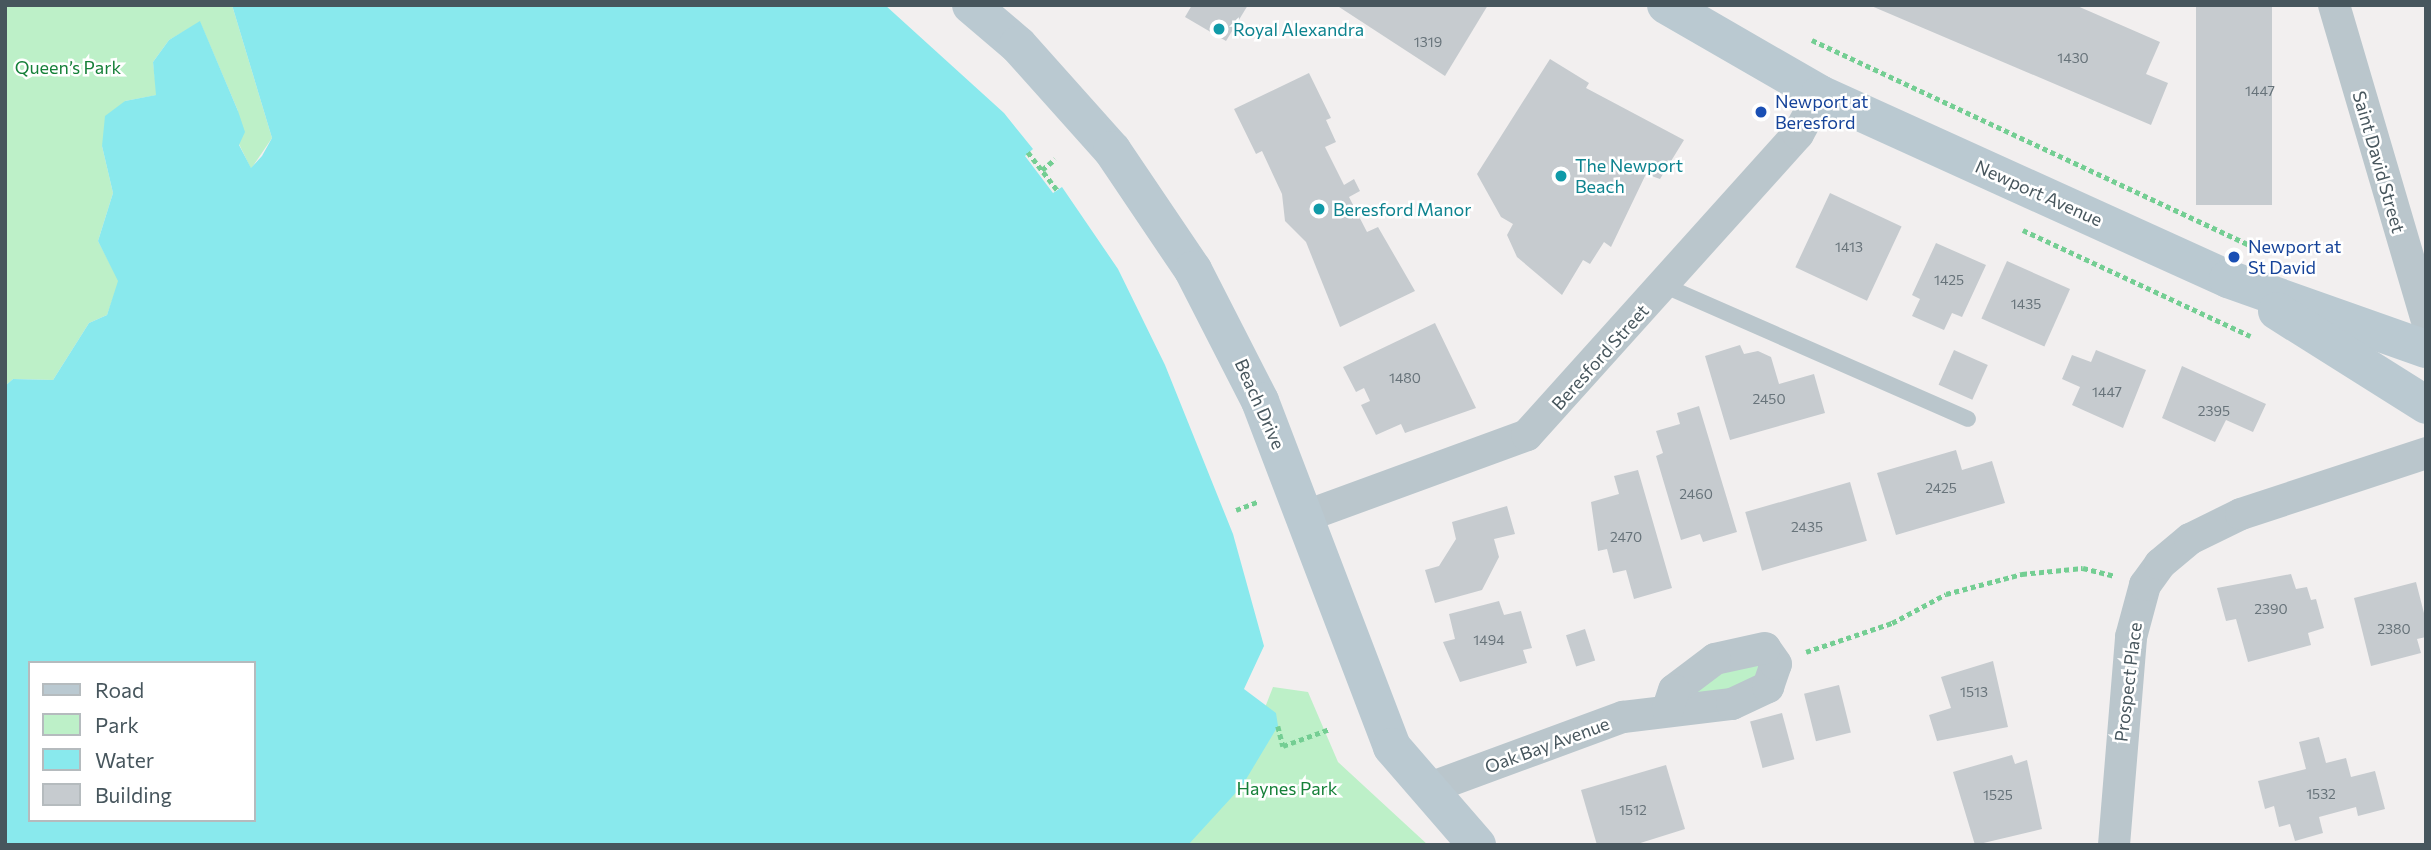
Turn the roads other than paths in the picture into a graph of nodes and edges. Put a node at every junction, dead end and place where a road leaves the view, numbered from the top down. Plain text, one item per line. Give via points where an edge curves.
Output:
1 (971, 5) edge
2 (1666, 5) edge
3 (2334, 5) edge
4 (1820, 94) junction
5 (2228, 279) junction
6 (1663, 285) junction
7 (2426, 318) edge
8 (2426, 349) edge
9 (2426, 405) edge
10 (1968, 419) dead end
11 (2426, 453) edge
12 (1306, 516) junction
13 (1668, 709) dead end
14 (1427, 789) junction
15 (1477, 845) edge
16 (2114, 845) edge

1 - 12 street, Beach Drive via 1032,60 1152,202 1229,336
2 - 4 street, Newport Avenue
3 - 7 street, Saint David Street
4 - 5 street, Newport Avenue
4 - 6 street, Beresford Street via 1798,134
5 - 8 street, Newport Avenue
5 - 9 street
6 - 10 lane
6 - 12 street, Beresford Street via 1527,435
11 - 16 street, Prospect Place via 2241,514 2190,539 2145,585 2131,637
12 - 14 street, Beach Drive via 1375,709 1392,747
13 - 14 street, Oak Bay Avenue via 1622,717
14 - 15 street, Beach Drive

